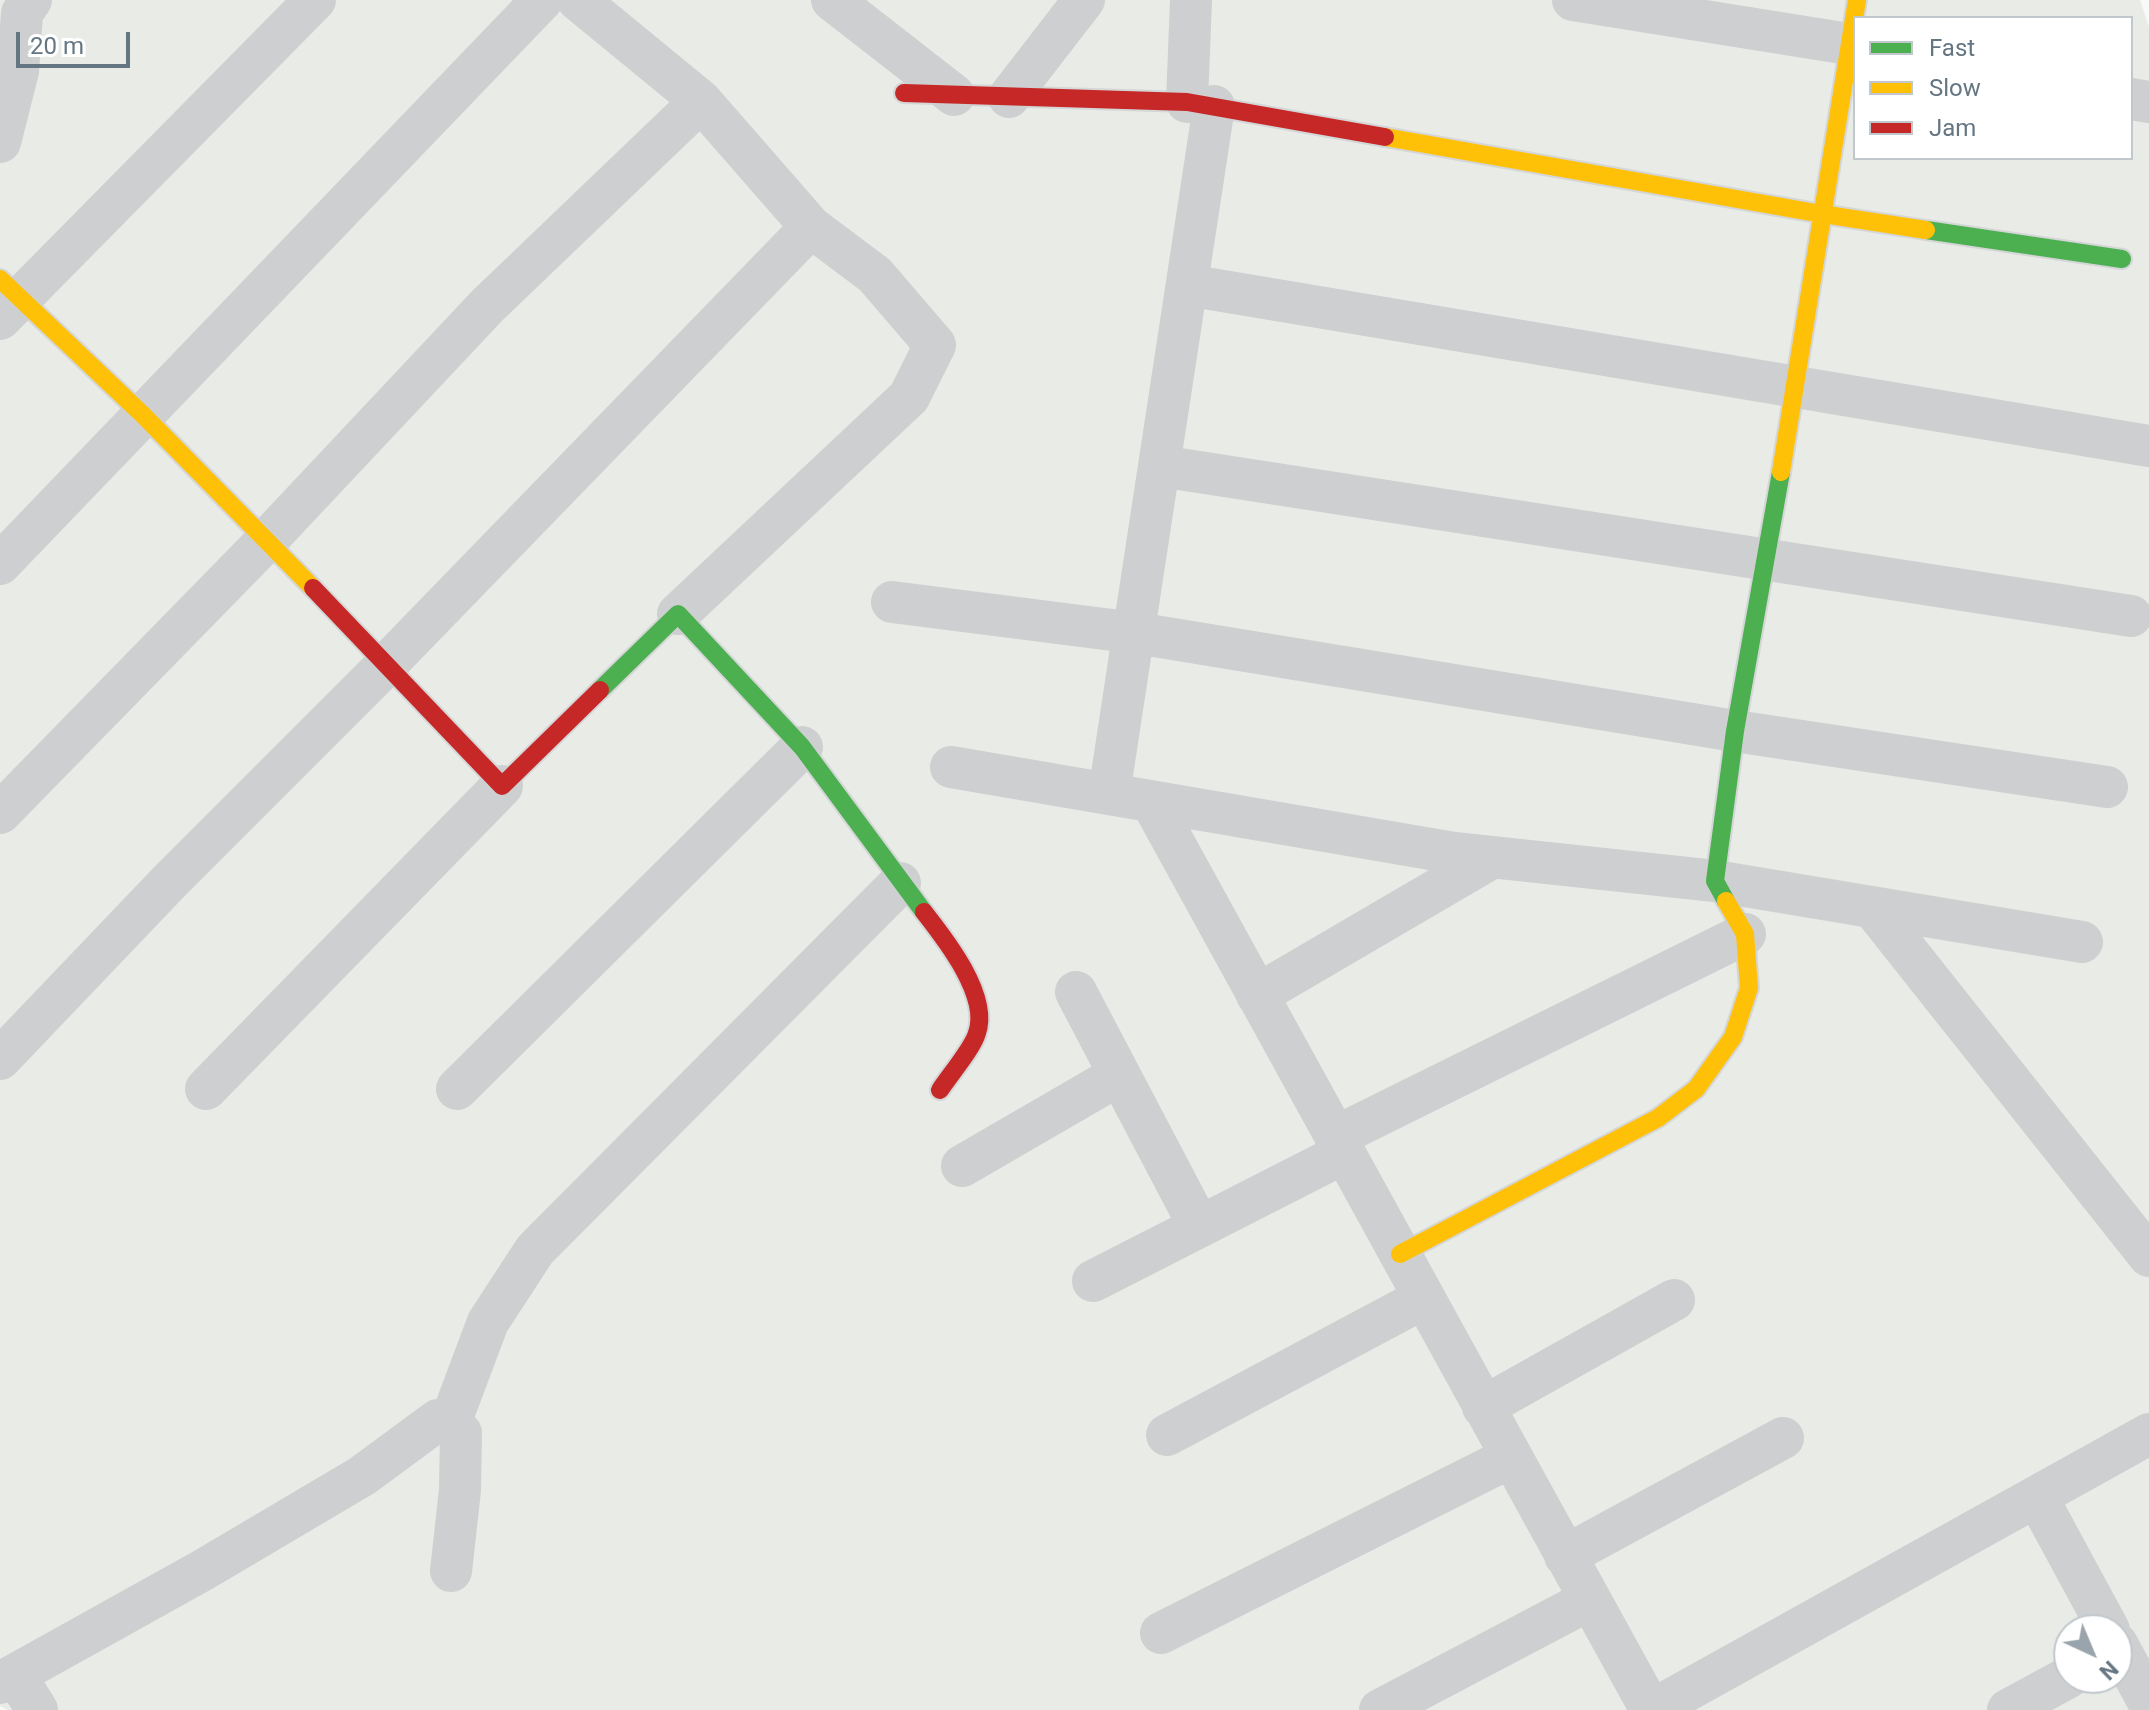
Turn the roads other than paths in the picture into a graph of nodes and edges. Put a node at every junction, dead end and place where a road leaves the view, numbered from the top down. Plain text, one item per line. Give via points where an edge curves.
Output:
1 (315, 0) edge
2 (542, 0) edge
3 (578, 0) edge
4 (832, 0) edge
5 (1084, 0) edge
6 (1191, 0) edge
7 (1573, 0) edge
8 (18, 4) edge
9 (1852, 44) edge
10 (904, 93) dead end
11 (954, 95) junction
12 (1009, 97) junction
13 (701, 101) junction
14 (1201, 104) junction
15 (0, 142) edge
16 (1822, 214) junction
17 (811, 227) junction
18 (2122, 259) dead end
19 (1187, 285) junction
20 (7, 299) edge
21 (1794, 389) junction
22 (143, 415) junction
23 (2149, 446) edge
24 (1160, 466) junction
25 (267, 540) junction
26 (1767, 558) junction
27 (0, 564) edge
28 (892, 602) dead end
29 (678, 614) junction
30 (2131, 616) dead end
31 (1136, 633) junction
32 (385, 666) junction
33 (1735, 731) junction
34 (802, 747) junction
35 (951, 767) dead end
36 (502, 786) junction
37 (2107, 787) dead end
38 (1109, 794) junction
39 (1151, 801) junction
40 (0, 813) edge
41 (1493, 857) junction
42 (1715, 881) junction
43 (900, 883) junction
44 (1872, 907) junction
45 (1745, 934) junction
46 (2082, 942) dead end
47 (1076, 992) dead end
48 (1257, 995) junction
49 (0, 1059) edge
50 (1119, 1075) junction
51 (206, 1089) dead end
52 (457, 1089) dead end
53 (940, 1090) dead end
54 (1340, 1145) junction
55 (962, 1166) dead end
56 (1199, 1226) junction
57 (1400, 1254) junction
58 (2149, 1256) edge
59 (1093, 1281) dead end
60 (1424, 1298) junction
61 (1674, 1300) dead end
62 (1483, 1407) junction
63 (450, 1423) junction
64 (2149, 1434) edge
65 (1167, 1435) dead end
66 (1783, 1438) dead end
67 (1511, 1457) junction
68 (2037, 1497) junction
69 (1565, 1556) junction
70 (451, 1571) dead end
71 (1589, 1600) junction
72 (2100, 1614) edge
73 (1161, 1633) dead end
74 (2133, 1674) edge
75 (2053, 1686) edge
76 (17, 1690) edge
77 (2149, 1703) edge
78 (1380, 1710) edge
79 (1652, 1710) edge
80 (2008, 1710) edge

1 - 20 street
2 - 22 street
3 - 13 street
4 - 11 street
5 - 12 street
6 - 14 street
7 - 9 street
8 - 15 street via 18,71
9 - 16 street
10 - 11 street
11 - 12 street
12 - 14 street
13 - 17 street
13 - 25 street via 487,306
14 - 16 street
14 - 19 street
16 - 18 street
16 - 21 street
17 - 29 street via 875,275 935,345 909,397
17 - 32 street
19 - 21 street
19 - 24 street
20 - 22 street
21 - 23 street
21 - 26 street
22 - 25 street
22 - 27 street
24 - 26 street
24 - 31 street
25 - 32 street
25 - 40 street
26 - 30 street
26 - 33 street
28 - 31 street
29 - 34 street
29 - 36 street
31 - 33 street
31 - 38 street
32 - 36 street
32 - 49 street
33 - 37 street
33 - 42 street
34 - 43 street
34 - 52 street
35 - 38 street
36 - 51 street
38 - 39 street
39 - 41 street
39 - 48 street
41 - 42 street
41 - 48 street
42 - 44 street
42 - 45 street
43 - 53 street via 943,936 977,992 978,1032
43 - 63 street via 535,1250 488,1322
44 - 46 street
44 - 58 street
45 - 54 street
45 - 57 street via 1749,988 1733,1037 1696,1089 1658,1118
47 - 50 street
48 - 54 street
50 - 55 street
50 - 56 street
54 - 56 street
54 - 57 street
56 - 59 street
57 - 60 street
60 - 62 street
60 - 65 street
61 - 62 street
62 - 67 street
63 - 70 street via 461,1433 462,1455
63 - 76 street via 438,1420 362,1476
64 - 68 street
66 - 69 street
67 - 69 street
67 - 73 street
68 - 72 street
68 - 79 street
69 - 71 street
71 - 78 street
71 - 79 street
74 - 77 street
75 - 80 street

